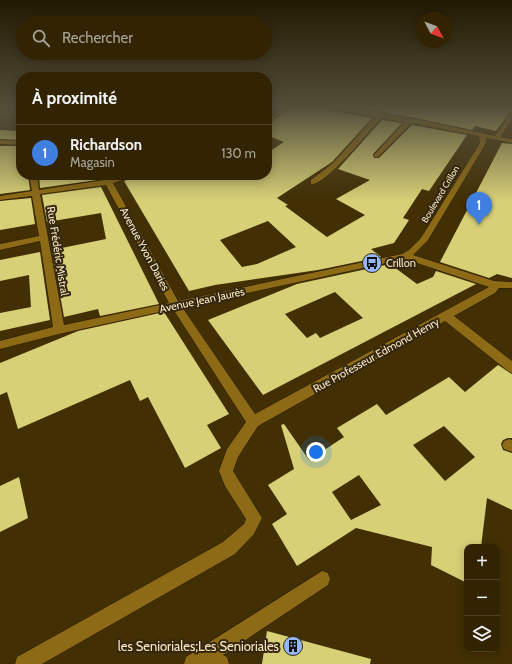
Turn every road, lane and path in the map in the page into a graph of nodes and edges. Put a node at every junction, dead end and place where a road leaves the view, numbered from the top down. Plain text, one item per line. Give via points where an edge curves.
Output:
1 (359, 139) edge
2 (392, 139) edge
3 (482, 139) edge
4 (0, 142) edge
5 (16, 143) edge
6 (376, 156) dead end
7 (34, 180) edge
8 (102, 180) edge
9 (108, 180) edge
10 (314, 182) dead end
11 (36, 192) junction
12 (0, 198) edge
13 (43, 238) junction
14 (0, 247) edge
15 (405, 256) junction
16 (494, 284) junction
17 (512, 286) edge
18 (176, 306) junction
19 (446, 316) junction
20 (59, 330) junction
21 (0, 345) edge
22 (512, 368) edge
23 (253, 422) junction
24 (322, 579) dead end
25 (214, 659) edge
26 (24, 664) edge
27 (192, 664) edge

1 - 10 street via 336,165
2 - 6 street
3 - 15 street, Boulevard Crillon via 483,143 424,240
4 - 5 street
7 - 11 street, Rue Frédéric Mistral
8 - 11 street
9 - 18 street, Avenue Yvon Daries
11 - 12 street
11 - 13 street, Rue Frédéric Mistral
13 - 14 street
13 - 20 street, Rue Frédéric Mistral
15 - 16 street
15 - 18 street, Avenue Jean Jaurès
16 - 17 street
16 - 19 street, Rue Professeur Edmond Henry via 491,291
18 - 20 street, Avenue Jean Jaurès
18 - 23 street, Avenue Yvon Daries
19 - 22 street
19 - 23 street, Rue Professeur Edmond Henry
20 - 21 street, Avenue Jean Jaurès
23 - 26 street via 232,454 226,471 254,518 249,529 229,548
24 - 25 street
25 - 27 street

